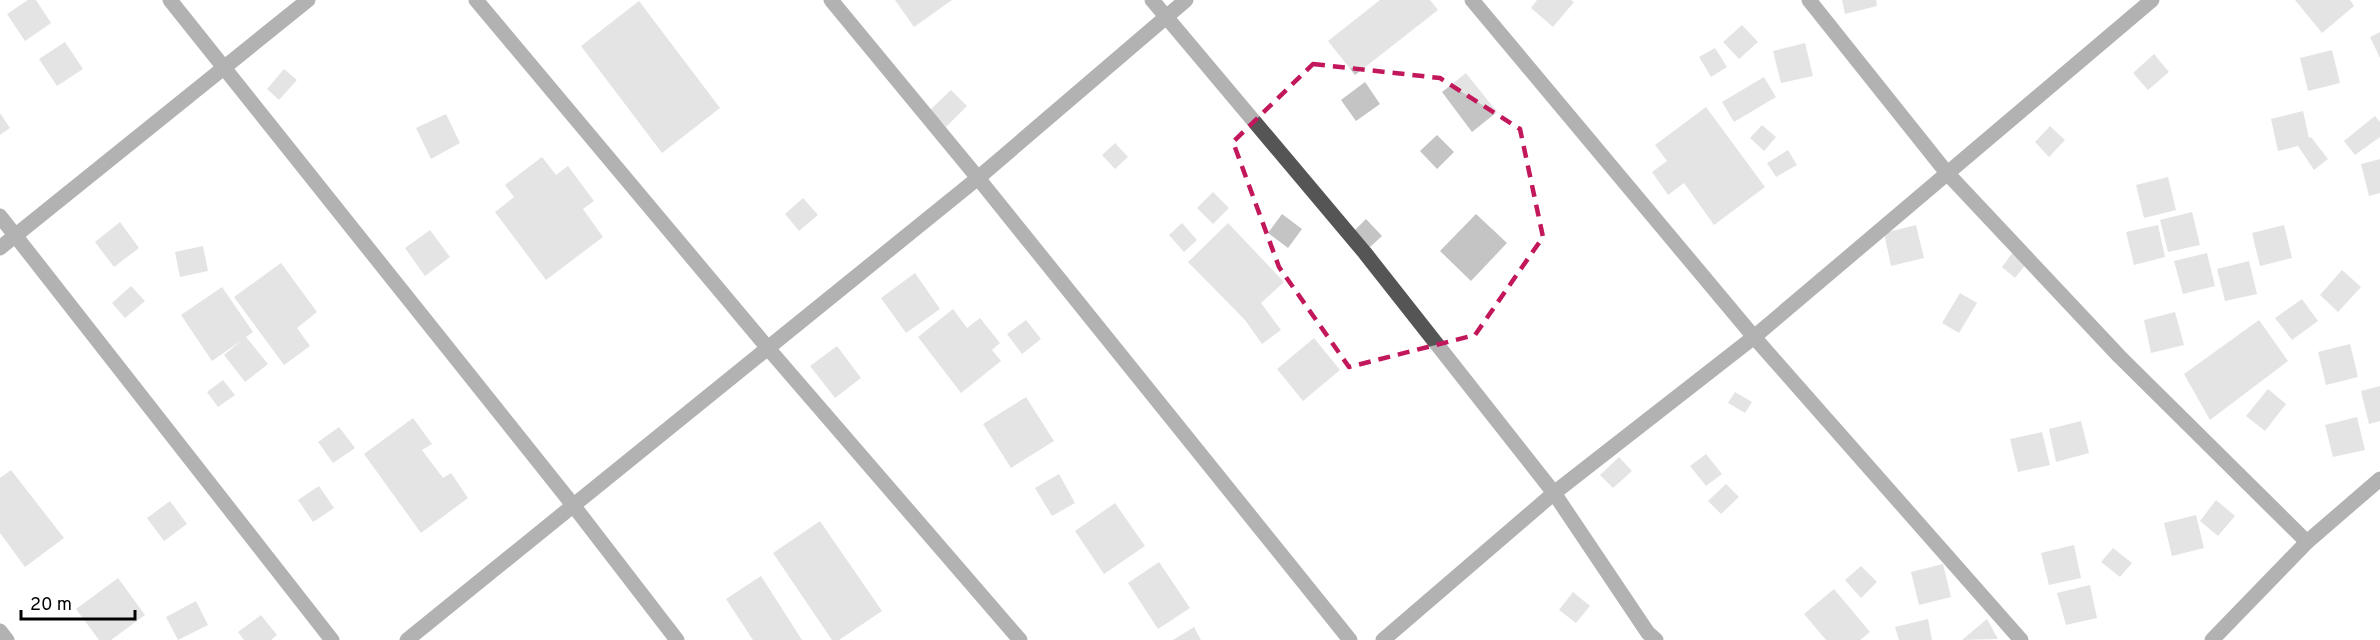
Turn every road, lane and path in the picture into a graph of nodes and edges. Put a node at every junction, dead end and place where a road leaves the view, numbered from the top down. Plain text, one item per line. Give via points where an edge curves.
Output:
1 (170, 0) edge
2 (308, 0) edge
3 (476, 0) edge
4 (831, 0) edge
5 (1152, 0) edge
6 (1186, 0) edge
7 (1472, 0) edge
8 (1809, 0) edge
9 (2142, 3) edge
10 (1165, 16) junction
11 (225, 67) junction
12 (1947, 173) junction
13 (978, 178) junction
14 (0, 216) edge
15 (15, 236) junction
16 (0, 249) edge
17 (1754, 337) junction
18 (767, 347) junction
19 (2380, 479) edge
20 (1554, 493) junction
21 (573, 505) junction
22 (2307, 542) junction
23 (0, 631) edge
24 (7, 640) edge
25 (332, 640) edge
26 (407, 640) edge
27 (677, 640) edge
28 (1020, 640) edge
29 (1350, 640) edge
30 (1383, 640) edge
31 (1656, 640) edge
32 (2021, 640) edge
33 (2212, 640) edge

1 - 11 street
2 - 11 street
3 - 18 street
4 - 13 street
5 - 10 street
6 - 10 street
7 - 17 street
8 - 12 street
9 - 12 street
10 - 13 street
10 - 20 street via 1365,253
11 - 15 street
11 - 21 street
12 - 17 street
12 - 22 street via 2118,356
13 - 18 street
13 - 29 street
14 - 15 street
15 - 16 street
15 - 25 street
17 - 20 street
17 - 32 street
18 - 21 street
18 - 28 street
19 - 22 street
20 - 30 street
20 - 31 street
21 - 26 street
21 - 27 street
22 - 33 street
23 - 24 street

